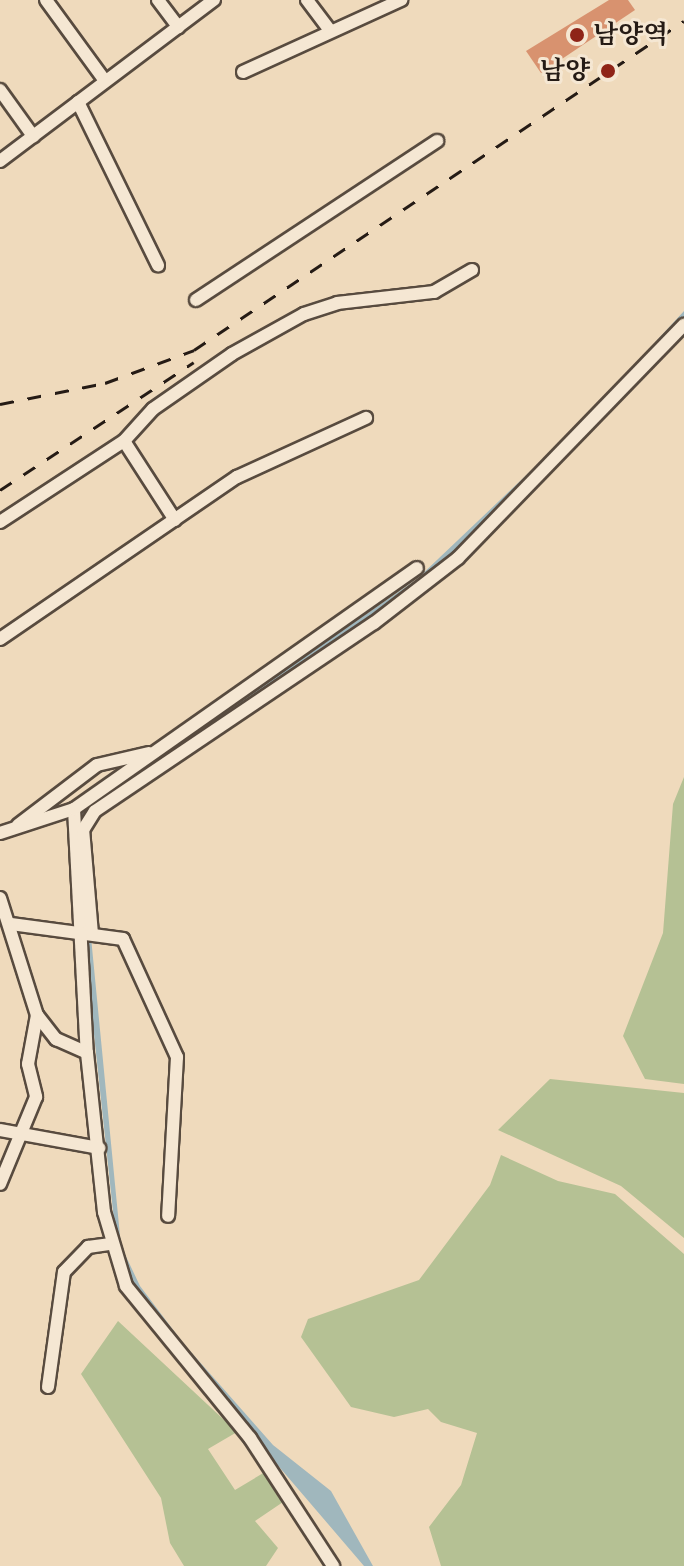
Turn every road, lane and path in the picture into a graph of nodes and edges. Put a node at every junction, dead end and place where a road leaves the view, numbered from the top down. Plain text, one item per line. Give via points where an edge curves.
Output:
1 (46, 0) edge
2 (158, 0) edge
3 (214, 0) edge
4 (307, 0) edge
5 (401, 0) edge
6 (178, 27) junction
7 (330, 31) junction
8 (243, 72) dead end
9 (105, 81) junction
10 (0, 90) edge
11 (78, 102) junction
12 (33, 136) junction
13 (437, 141) dead end
14 (0, 161) edge
15 (158, 265) dead end
16 (472, 270) dead end
17 (196, 300) dead end
18 (684, 325) edge
19 (366, 418) dead end
20 (124, 441) junction
21 (175, 520) junction
22 (0, 522) edge
23 (417, 568) dead end
24 (0, 639) edge
25 (153, 753) junction
26 (74, 809) junction
27 (16, 827) junction
28 (0, 833) edge
29 (0, 898) edge
30 (11, 924) junction
31 (87, 934) junction
32 (37, 1015) junction
33 (87, 1053) junction
34 (0, 1130) edge
35 (20, 1138) junction
36 (99, 1148) junction
37 (0, 1184) edge
38 (168, 1216) dead end
39 (109, 1244) junction
40 (48, 1387) dead end
41 (333, 1566) edge

1 - 9 street
2 - 6 street
3 - 6 street
4 - 7 street
5 - 7 street
6 - 9 street
7 - 8 street
9 - 11 street
10 - 12 street
11 - 12 street
11 - 15 street
12 - 14 street
13 - 17 street
16 - 20 street via 434,292 322,305 232,354 153,409
18 - 31 street via 458,558 374,623 95,811 83,830
19 - 21 street via 237,477
20 - 21 street
20 - 22 street
21 - 24 street
23 - 25 street
25 - 26 street
25 - 27 street via 97,765
26 - 27 street
26 - 31 street
27 - 28 street
29 - 30 street
30 - 31 street
30 - 32 street
31 - 33 street
31 - 38 street via 123,939 177,1057
32 - 33 street via 56,1039
32 - 35 street via 28,1064 36,1097
33 - 36 street
34 - 35 street
35 - 36 street via 50,1136
35 - 37 street
36 - 39 street
39 - 40 street via 88,1247 64,1272
39 - 41 street via 148,1321 250,1438

